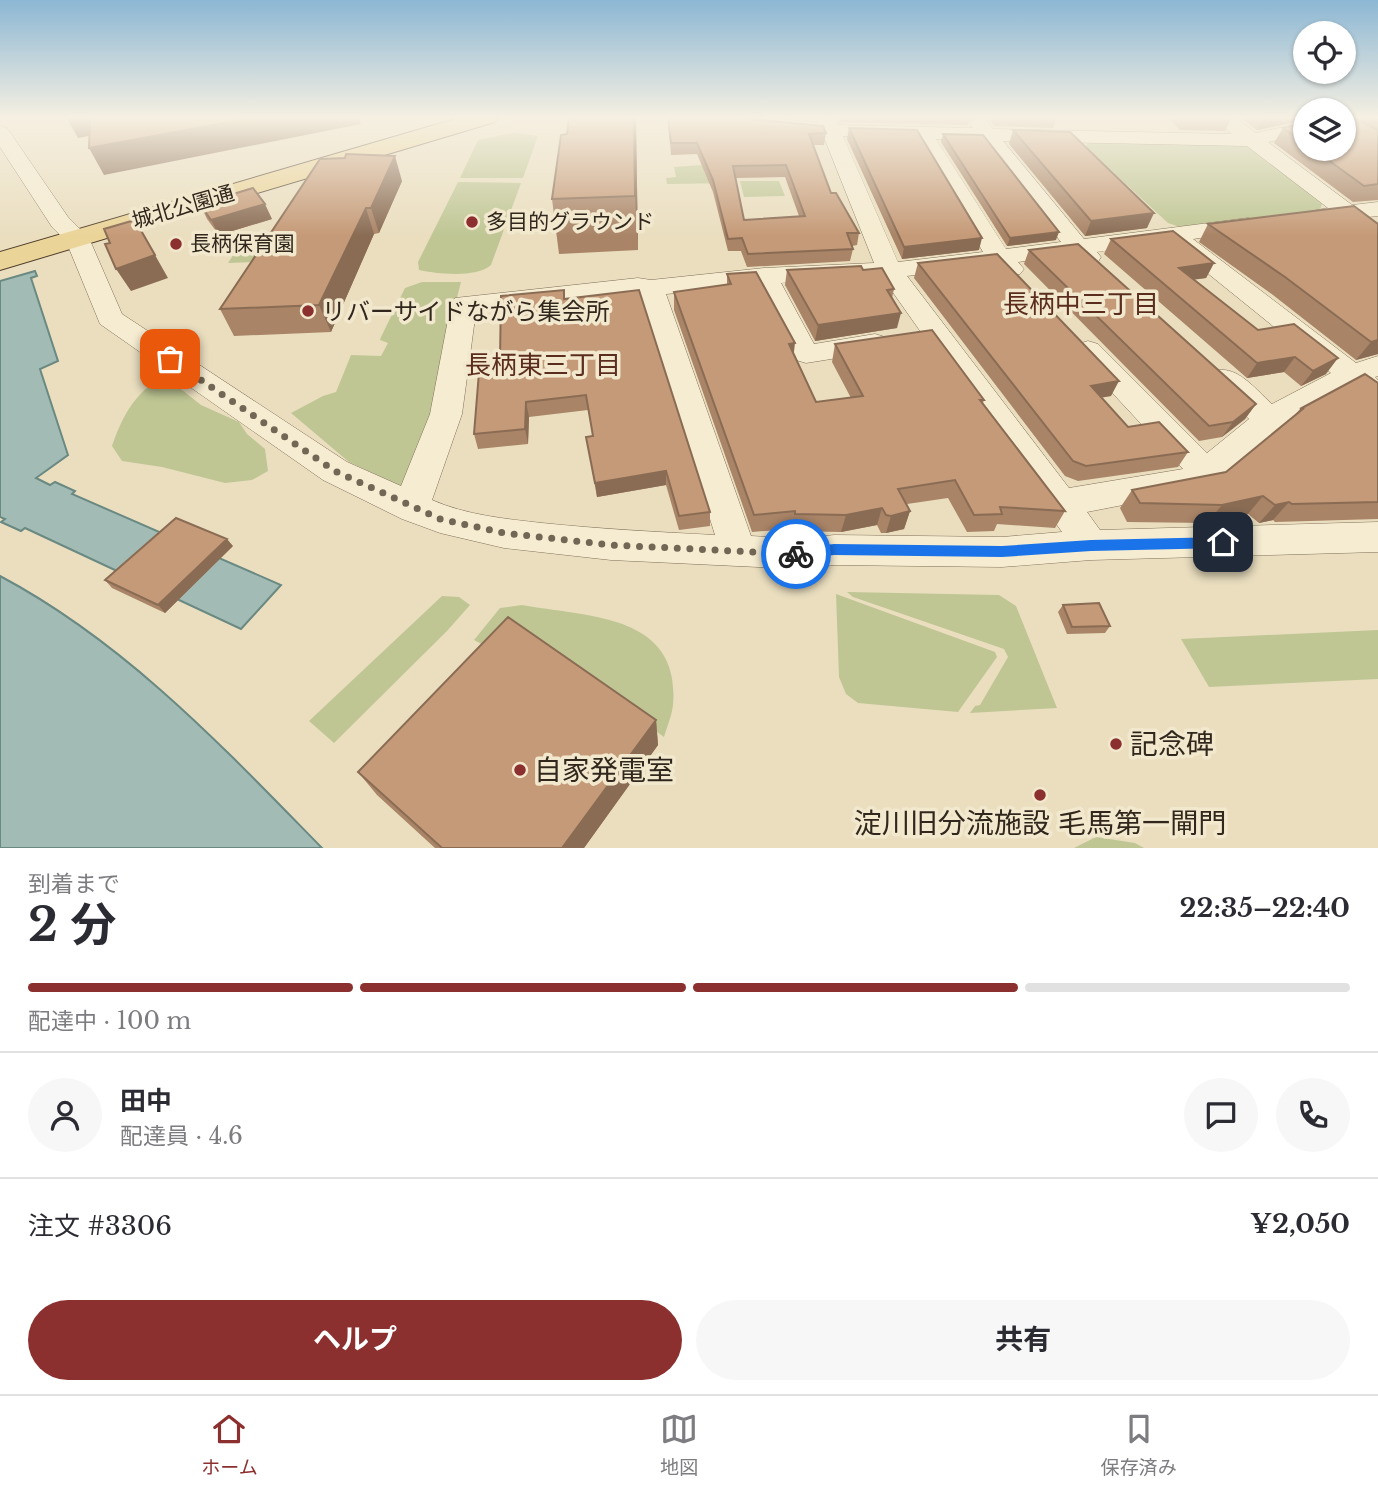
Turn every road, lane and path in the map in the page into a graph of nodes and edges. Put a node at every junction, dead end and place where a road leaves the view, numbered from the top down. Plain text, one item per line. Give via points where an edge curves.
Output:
1 (17, 157) edge
2 (327, 157) edge
3 (347, 157) edge
4 (841, 157) edge
5 (937, 157) edge
6 (1004, 157) edge
7 (1274, 157) edge
8 (1378, 209) edge
9 (1349, 213) junction
10 (1294, 219) edge
11 (1266, 223) edge
12 (1162, 226) junction
13 (72, 234) junction
14 (1378, 236) edge
15 (1076, 246) junction
16 (0, 249) edge
17 (998, 256) junction
18 (0, 261) edge
19 (889, 270) junction
20 (1107, 273) edge
21 (764, 276) junction
22 (1026, 285) edge
23 (651, 288) junction
24 (1074, 334) edge
25 (914, 337) junction
26 (1208, 364) edge
27 (1365, 370) edge
28 (1378, 395) edge
29 (1269, 419) junction
30 (1206, 472) junction
31 (1061, 503) junction
32 (414, 509) junction
33 (1378, 537) edge
34 (1091, 545) junction
35 (738, 551) junction

1 - 13 street
2 - 13 main road, 城北公園通
3 - 13 main road, 城北公園通
4 - 19 street
5 - 17 street
6 - 15 street
7 - 9 street
8 - 9 street
9 - 10 street
9 - 14 street
11 - 12 street
12 - 15 street
12 - 27 street
13 - 16 main road, 城北公園通
13 - 18 main road, 城北公園通
13 - 32 street via 110,318 335,471
15 - 17 street
15 - 20 street
17 - 19 street
17 - 22 street
19 - 21 street
19 - 25 street
21 - 23 street
21 - 25 street via 806,354
23 - 32 street via 464,304 446,414 415,495
23 - 35 street
24 - 30 street
25 - 31 street
26 - 29 street
27 - 28 street
27 - 29 street
29 - 30 street
30 - 31 street via 1198,479
31 - 34 street
32 - 35 street via 504,533 611,545
33 - 34 street
34 - 35 street via 1002,552

